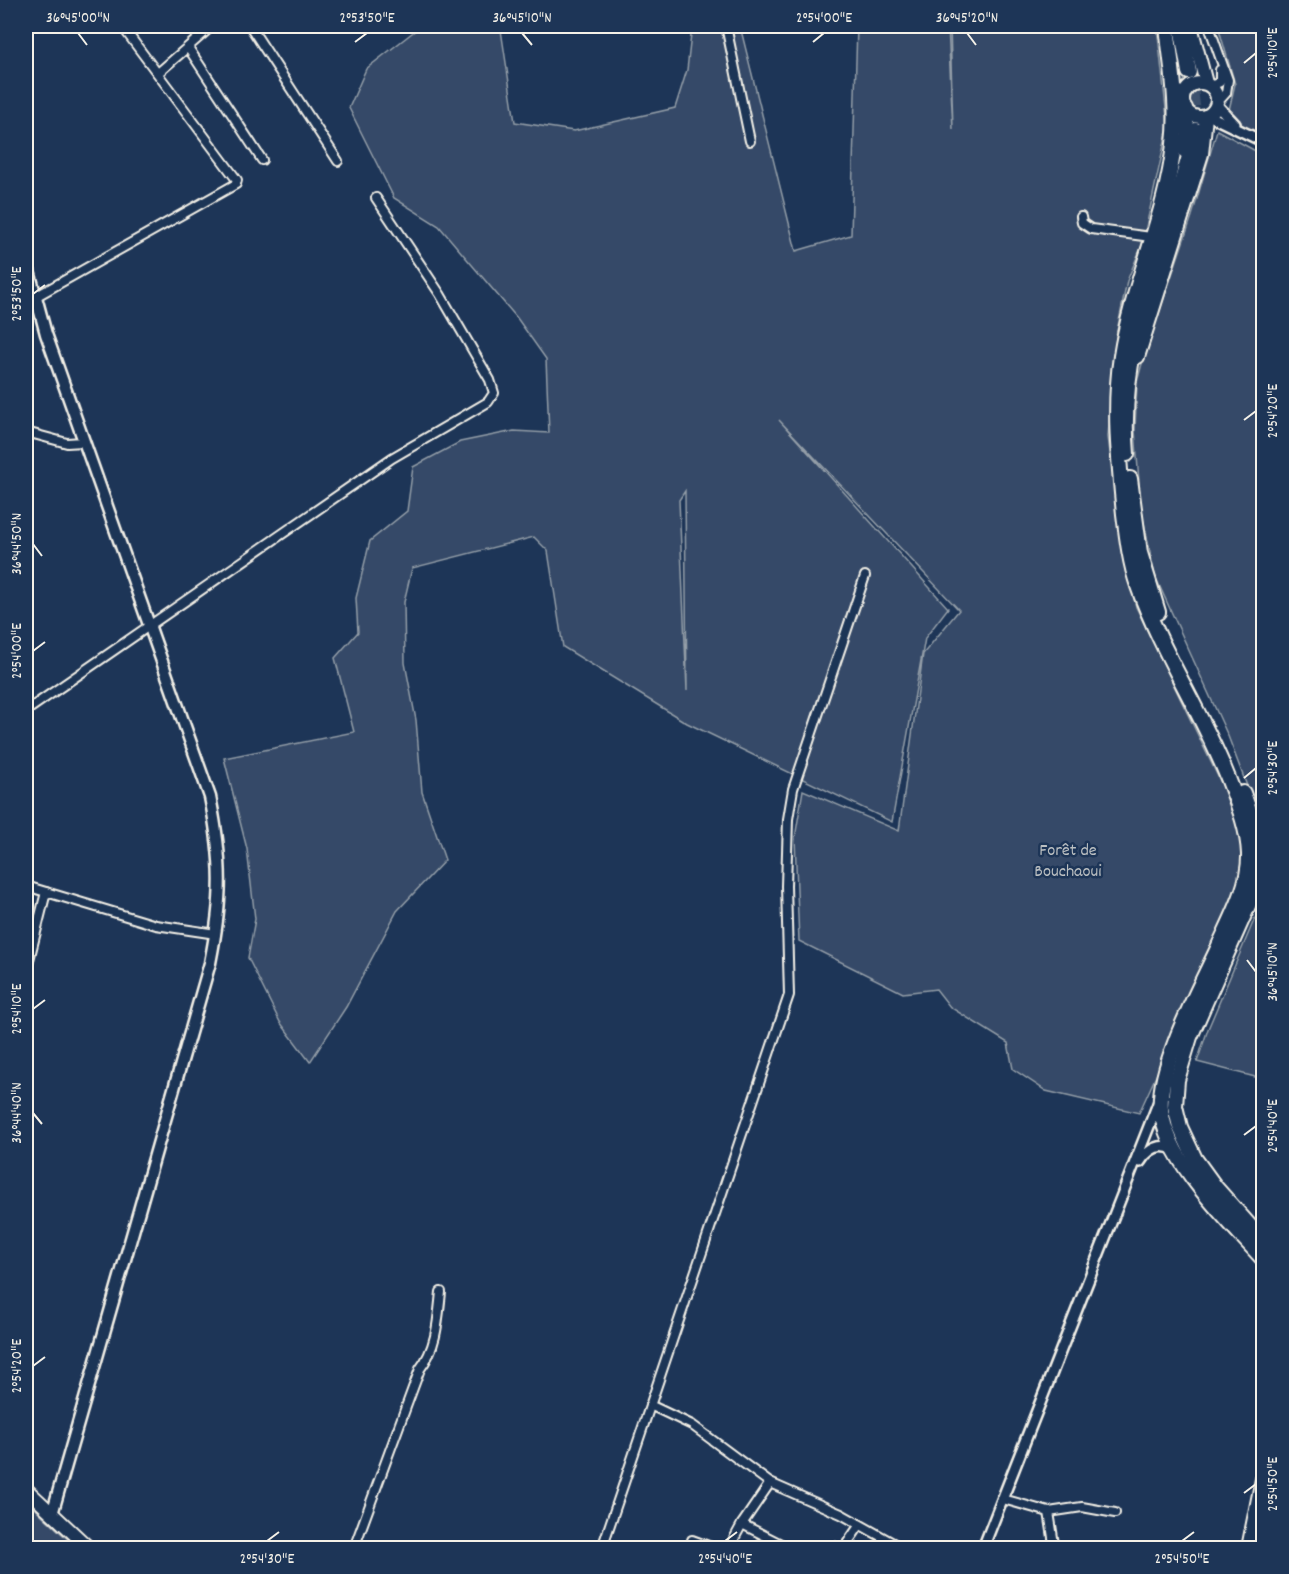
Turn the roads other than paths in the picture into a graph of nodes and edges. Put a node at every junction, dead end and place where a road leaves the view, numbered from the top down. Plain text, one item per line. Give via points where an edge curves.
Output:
1 (122, 26) edge
2 (212, 26) edge
3 (250, 26) edge
4 (726, 26) edge
5 (1167, 26) edge
6 (1174, 26) edge
7 (1181, 26) edge
8 (1191, 26) edge
9 (1209, 26) edge
10 (189, 49) junction
11 (1189, 72) tunnel mouth
12 (158, 74) junction
13 (1208, 85) junction
14 (1184, 103) junction
15 (1217, 104) junction
16 (1207, 115) junction
17 (1196, 130) tunnel mouth
18 (1249, 135) junction
19 (750, 141) dead end
20 (1263, 142) edge
21 (262, 160) dead end
22 (338, 161) dead end
23 (376, 198) dead end
24 (1081, 216) dead end
25 (1151, 237) junction
26 (26, 260) edge
27 (35, 297) junction
28 (1131, 310) junction
29 (1127, 393) junction
30 (26, 432) edge
31 (83, 442) junction
32 (865, 576) dead end
33 (148, 628) junction
34 (26, 711) edge
35 (1263, 870) edge
36 (26, 886) edge
37 (1255, 890) junction
38 (46, 892) junction
39 (216, 934) junction
40 (26, 972) edge
41 (1161, 1093) junction
42 (1174, 1150) junction
43 (1132, 1174) junction
44 (1263, 1242) edge
45 (1263, 1260) edge
46 (441, 1292) dead end
47 (652, 1406) junction
48 (1263, 1474) edge
49 (770, 1483) junction
50 (26, 1489) edge
51 (1003, 1499) junction
52 (1048, 1512) junction
53 (1116, 1513) dead end
54 (52, 1514) junction
55 (1263, 1519) edge
56 (742, 1524) junction
57 (859, 1526) junction
58 (692, 1540) dead end
59 (89, 1548) edge
60 (354, 1548) edge
61 (603, 1548) edge
62 (714, 1548) edge
63 (729, 1548) edge
64 (789, 1548) edge
65 (830, 1548) edge
66 (843, 1548) edge
67 (902, 1548) edge
68 (983, 1548) edge
69 (1058, 1548) edge
70 (1249, 1548) edge
71 (1257, 1548) edge

1 - 12 street
2 - 10 street
3 - 22 street
4 - 19 street
5 - 25 highway via 1175,100 1174,148
6 - 14 main road via 1183,72
7 - 11 highway
8 - 13 main road
9 - 13 street via 1211,49 1222,77 1219,84
9 - 15 street via 1228,80 1226,93
10 - 12 street
10 - 21 street
12 - 27 street via 221,156 236,184
13 - 14 main road via 1191,85
13 - 15 main road via 1216,94
14 - 16 main road via 1195,116
14 - 28 main road via 1188,129 1181,164
15 - 16 main road
15 - 18 street via 1229,120
16 - 18 street
16 - 29 main road via 1202,154
17 - 29 highway via 1178,201 1138,320
18 - 20 street
23 - 33 street via 440,294 494,393 488,402 392,458
24 - 25 street via 1082,223 1091,229
25 - 28 highway
26 - 27 main road
27 - 31 main road
28 - 41 highway via 1116,418 1132,568 1146,606 1218,752 1240,810 1249,850 1239,899 1175,1045
29 - 37 highway via 1130,485 1146,575 1159,615 1217,729 1254,820 1260,855
30 - 31 street via 67,443
31 - 33 main road
32 - 47 street via 793,789 786,886 789,995
33 - 34 street
33 - 39 main road via 210,797 222,869
35 - 37 street
36 - 38 street
37 - 44 highway via 1190,1037 1177,1080 1175,1106 1180,1128 1195,1159
38 - 39 street via 156,925
38 - 40 street
39 - 54 main road
41 - 42 highway via 1164,1124
41 - 43 street
42 - 43 street via 1163,1146 1149,1150
42 - 45 highway
43 - 51 street
46 - 60 street via 429,1356 420,1369
47 - 49 street via 692,1425
47 - 61 street
48 - 70 highway
49 - 56 street
49 - 57 street via 832,1509
50 - 54 main road
51 - 52 street
51 - 68 street
52 - 53 street via 1082,1507
52 - 69 street
54 - 59 main road
55 - 71 highway
56 - 63 street
56 - 64 street
57 - 66 street
57 - 67 street
58 - 62 street
65 - 66 street

